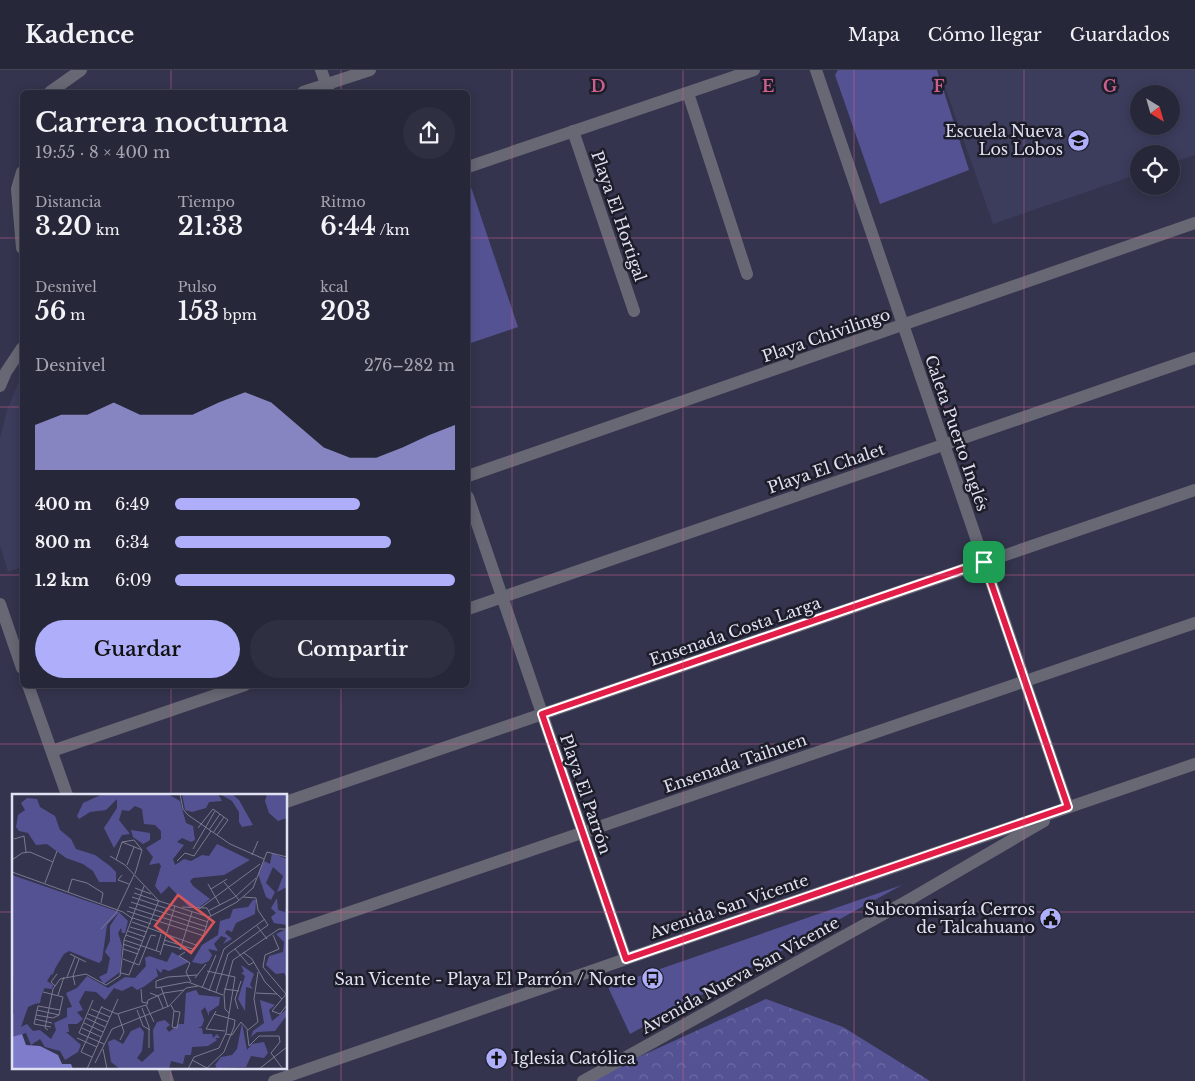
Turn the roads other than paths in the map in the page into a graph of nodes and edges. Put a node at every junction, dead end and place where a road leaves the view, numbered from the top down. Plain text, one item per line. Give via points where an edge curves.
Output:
1 (81, 70) edge
2 (321, 70) edge
3 (370, 70) edge
4 (754, 70) edge
5 (816, 70) edge
6 (328, 88) edge
7 (53, 90) edge
8 (316, 90) edge
9 (688, 93) junction
10 (573, 132) junction
11 (470, 166) edge
12 (1195, 223) edge
13 (747, 274) dead end
14 (634, 311) dead end
15 (903, 325) junction
16 (20, 351) edge
17 (1195, 358) edge
18 (0, 386) edge
19 (944, 445) junction
20 (470, 475) edge
21 (1195, 490) edge
22 (470, 503) edge
23 (984, 562) junction
24 (502, 597) junction
25 (0, 604) edge
26 (470, 608) edge
27 (1195, 623) edge
28 (17, 633) edge
29 (20, 654) edge
30 (1025, 682) junction
31 (29, 688) edge
32 (236, 688) edge
33 (542, 714) junction
34 (52, 751) junction
35 (1195, 764) edge
36 (67, 794) edge
37 (288, 801) edge
38 (1068, 807) junction
39 (582, 833) junction
40 (288, 933) edge
41 (626, 959) junction
42 (163, 1068) edge
43 (168, 1081) edge
44 (274, 1081) edge
45 (583, 1081) edge

1 - 7 street
2 - 6 street
3 - 6 street
4 - 9 street
5 - 15 street, Caleta Puerto Inglés
6 - 8 street
9 - 10 street
9 - 13 street
10 - 11 street
10 - 14 street, Playa El Hortigal
12 - 15 street, Playa Chivilingo
15 - 19 street, Caleta Puerto Inglés
15 - 20 street, Playa Chivilingo
16 - 18 street
17 - 19 street, Playa El Chalet
19 - 23 street, Caleta Puerto Inglés
19 - 24 street, Playa El Chalet
21 - 23 street, Ensenada Costa Larga
22 - 24 street, Playa El Parrón
23 - 30 street, Caleta Puerto Inglés
23 - 33 street, Ensenada Costa Larga
24 - 26 street, Playa El Chalet
24 - 33 street, Playa El Parrón
25 - 28 street
27 - 30 street, Ensenada Taihuen
28 - 29 street
30 - 38 street, Caleta Puerto Inglés
30 - 39 street, Ensenada Taihuen
31 - 34 street
32 - 34 street
33 - 37 street, Ensenada Costa Larga
33 - 39 street, Playa El Parrón
34 - 36 street
35 - 38 street, Avenida San Vicente
38 - 41 street, Avenida San Vicente
38 - 45 street, Avenida Nueva San Vicente via 907,901
39 - 40 street, Ensenada Taihuen
39 - 41 street, Playa El Parrón
41 - 44 street, Avenida San Vicente
42 - 43 street

